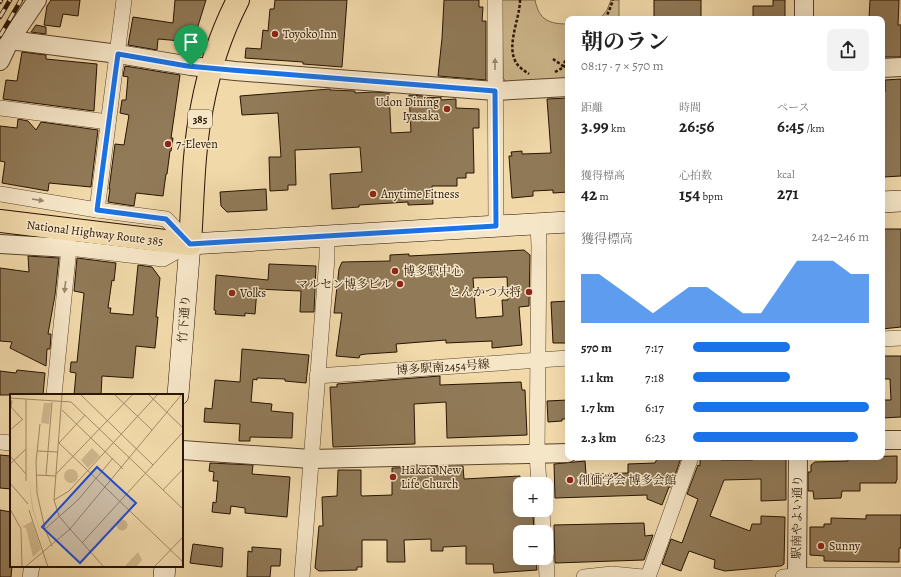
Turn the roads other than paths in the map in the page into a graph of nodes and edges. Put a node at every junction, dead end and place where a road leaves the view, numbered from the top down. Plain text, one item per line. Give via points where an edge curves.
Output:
1 (37, 0) edge
2 (124, 0) edge
3 (238, 0) edge
4 (495, 0) edge
5 (804, 0) edge
6 (804, 16) edge
7 (10, 40) junction
8 (118, 54) junction
9 (0, 61) edge
10 (901, 67) edge
11 (212, 68) junction
12 (885, 68) edge
13 (565, 87) edge
14 (495, 91) junction
15 (0, 108) edge
16 (108, 122) junction
17 (0, 194) edge
18 (901, 201) edge
19 (885, 202) edge
20 (97, 210) junction
21 (0, 222) edge
22 (565, 222) edge
23 (538, 224) junction
24 (496, 226) junction
25 (327, 236) junction
26 (0, 244) edge
27 (190, 244) junction
28 (69, 248) junction
29 (901, 338) edge
30 (885, 339) edge
31 (565, 358) edge
32 (539, 360) junction
33 (318, 376) junction
34 (54, 394) edge
35 (178, 394) edge
36 (885, 440) edge
37 (901, 440) edge
38 (0, 442) edge
39 (10, 443) edge
40 (183, 450) edge
41 (565, 452) edge
42 (537, 454) junction
43 (311, 459) junction
44 (690, 460) edge
45 (798, 460) edge
46 (539, 477) edge
47 (546, 565) edge
48 (32, 567) edge
49 (165, 567) edge
50 (901, 574) edge
51 (30, 577) edge
52 (164, 577) edge
53 (302, 577) edge
54 (547, 577) edge
55 (584, 577) edge
56 (643, 577) edge
57 (648, 577) edge
58 (792, 577) edge

1 - 7 street
2 - 8 street
3 - 11 highway, 385
14 -> 4 street
5 - 6 street
7 - 8 street
7 - 9 street
8 - 11 street
8 - 16 street
10 - 12 street
11 - 14 street
11 - 27 highway, 385 via 202,106 198,135
13 - 14 street
14 - 24 street
15 - 16 street
16 - 20 street
17 -> 20 street
18 - 19 main road
20 - 27 street via 166,219
21 - 27 highway, National Highway Route 385
22 - 23 main road
23 - 24 main road
23 - 32 street
24 - 25 main road
25 - 27 main road
25 - 33 street
26 - 28 street
27 - 28 street via 163,259
27 - 35 main road, 竹下通り
28 -> 34 street
29 - 30 street
31 - 32 street, 博多駅南2454号線
32 - 33 street, 博多駅南2454号線
32 - 42 street
33 - 43 street
36 - 37 street
38 - 39 street
40 - 43 street
41 - 42 street
42 - 43 street
42 - 46 street
43 - 53 street
44 - 57 street
45 - 58 street, 駅南やよい通り
47 - 54 street
48 - 51 street
49 - 52 main road
50 - 58 street
55 - 56 street via 612,574

